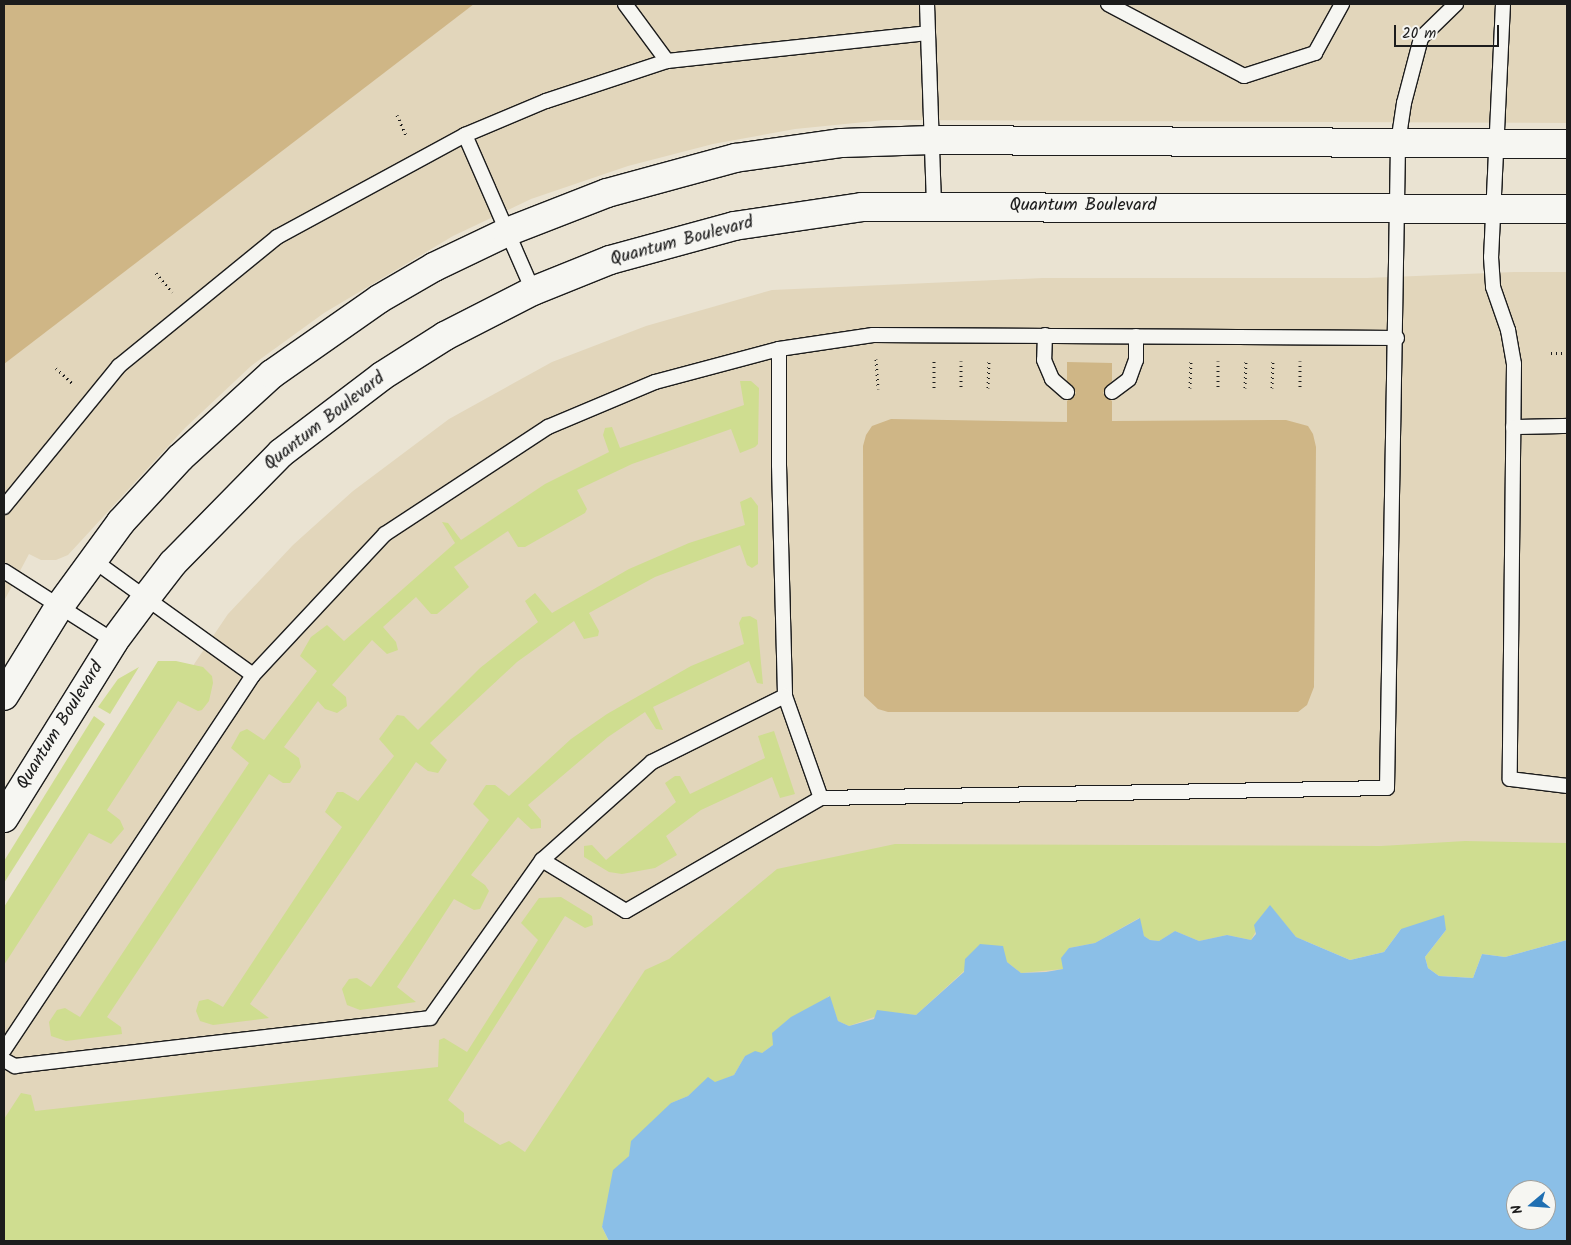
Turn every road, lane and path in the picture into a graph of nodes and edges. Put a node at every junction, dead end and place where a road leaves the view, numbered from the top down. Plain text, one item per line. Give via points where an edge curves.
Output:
1 (625, 4) edge
2 (927, 4) edge
3 (1108, 4) edge
4 (1342, 4) edge
5 (1456, 4) edge
6 (1503, 4) edge
7 (928, 33) junction
8 (668, 61) junction
9 (396, 115) dead end
10 (465, 135) junction
11 (407, 138) dead end
12 (932, 140) junction
13 (1398, 143) junction
14 (1496, 143) junction
15 (1567, 144) edge
16 (934, 205) junction
17 (1396, 208) junction
18 (1494, 209) junction
19 (1567, 209) edge
20 (507, 232) junction
21 (156, 273) dead end
22 (533, 291) junction
23 (172, 292) dead end
24 (1045, 335) junction
25 (1136, 336) junction
26 (1396, 338) junction
27 (780, 349) junction
28 (1551, 353) dead end
29 (1567, 353) edge
30 (934, 358) dead end
31 (961, 358) dead end
32 (988, 358) dead end
33 (1191, 359) dead end
34 (1218, 359) dead end
35 (1246, 359) dead end
36 (1273, 359) dead end
37 (1300, 359) dead end
38 (876, 360) dead end
39 (56, 368) dead end
40 (74, 385) dead end
41 (934, 388) dead end
42 (961, 388) dead end
43 (988, 388) dead end
44 (1190, 388) dead end
45 (1218, 388) dead end
46 (1245, 388) dead end
47 (1272, 388) dead end
48 (1300, 388) dead end
49 (878, 389) dead end
50 (1067, 392) dead end
51 (1112, 392) dead end
52 (1567, 426) edge
53 (1513, 427) junction
54 (4, 507) edge
55 (93, 560) junction
56 (4, 571) edge
57 (146, 598) junction
58 (59, 608) junction
59 (114, 642) junction
60 (252, 675) junction
61 (4, 696) edge
62 (785, 696) junction
63 (1567, 786) edge
64 (821, 798) junction
65 (4, 818) edge
66 (542, 860) junction
67 (4, 1050) edge
68 (4, 1060) edge

1 - 8 lane
2 - 7 lane
3 - 4 lane via 1244,76 1315,53
5 - 13 lane via 1421,38 1404,103
6 - 14 lane
7 - 8 lane
7 - 12 lane
8 - 10 lane via 546,101
9 - 11 path
10 - 20 lane
10 - 54 lane via 270,243 120,366
12 - 13 street
12 - 16 lane
12 - 20 street via 842,143 735,158 607,193
13 - 14 street
13 - 17 lane
14 - 15 street
14 - 18 lane
16 - 17 street, Quantum Boulevard
16 - 22 street, Quantum Boulevard via 862,207 734,226 610,260
17 - 18 street, Quantum Boulevard
17 - 26 lane
18 - 19 street, Quantum Boulevard
18 - 53 lane via 1493,287 1508,330 1514,364
20 - 22 lane
20 - 55 street via 434,267 379,299 272,374 180,458 121,522
21 - 23 path
22 - 57 street, Quantum Boulevard via 446,336 330,413 235,497 173,563
24 - 25 lane
24 - 27 lane via 873,335
24 - 50 lane via 1044,360 1052,379
25 - 26 lane
25 - 51 lane via 1136,360 1129,379
26 - 64 lane via 1387,788
27 - 60 lane via 656,382 548,427 385,534
27 - 62 lane via 778,466
28 - 29 path
30 - 41 path
31 - 42 path
32 - 43 path
33 - 44 path
34 - 45 path
35 - 46 path
36 - 47 path
37 - 48 path
38 - 49 path
39 - 40 path
52 - 53 lane
53 - 63 lane via 1510,779
55 - 57 lane
55 - 58 street
56 - 58 lane
57 - 59 street, Quantum Boulevard
57 - 60 lane
58 - 59 lane
58 - 61 street
59 - 65 street, Quantum Boulevard
60 - 67 lane
62 - 64 lane
62 - 66 lane via 652,762
64 - 66 lane via 626,911
66 - 68 lane via 430,1018 15,1066

